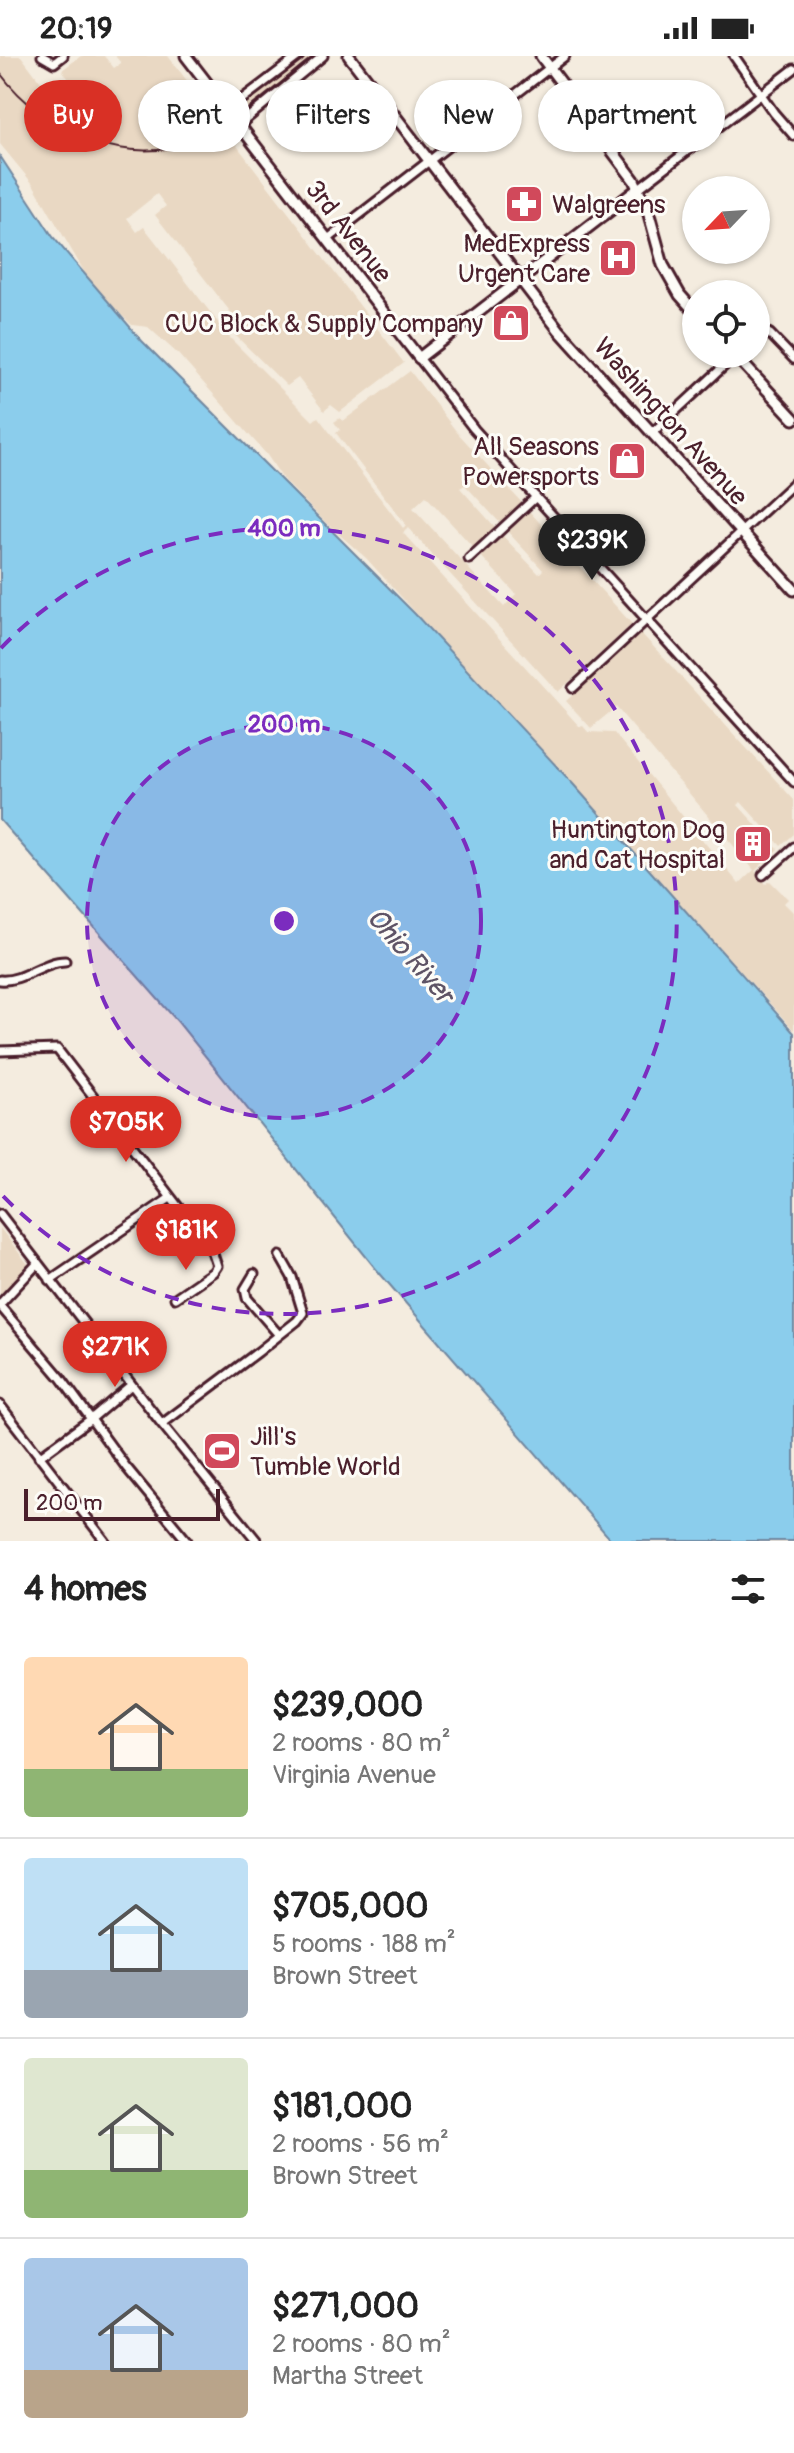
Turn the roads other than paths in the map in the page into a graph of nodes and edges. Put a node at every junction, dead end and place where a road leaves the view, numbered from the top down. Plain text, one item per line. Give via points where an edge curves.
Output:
1 (42, 56) edge
2 (63, 56) edge
3 (186, 56) edge
4 (299, 56) edge
5 (323, 56) edge
6 (349, 56) edge
7 (541, 56) edge
8 (565, 56) edge
9 (734, 56) edge
10 (550, 67) junction
11 (794, 69) edge
12 (205, 80) edge
13 (250, 93) edge
14 (761, 94) junction
15 (250, 116) edge
16 (794, 136) edge
17 (250, 139) edge
18 (429, 160) junction
19 (639, 188) junction
20 (328, 239) junction
21 (520, 279) junction
22 (682, 297) edge
23 (770, 334) edge
24 (419, 358) junction
25 (794, 359) edge
26 (720, 368) edge
27 (748, 368) edge
28 (794, 419) edge
29 (652, 433) junction
30 (794, 483) edge
31 (536, 497) junction
32 (742, 532) junction
33 (469, 559) dead end
34 (794, 590) edge
35 (647, 620) junction
36 (573, 688) dead end
37 (794, 782) edge
38 (794, 847) edge
39 (787, 854) junction
40 (793, 862) edge
41 (763, 875) dead end
42 (65, 961) dead end
43 (0, 980) edge
44 (0, 1051) edge
45 (170, 1198) junction
46 (0, 1214) edge
47 (280, 1256) dead end
48 (38, 1263) junction
49 (254, 1274) dead end
50 (50, 1280) junction
51 (175, 1298) dead end
52 (0, 1305) edge
53 (279, 1335) junction
54 (131, 1385) junction
55 (0, 1405) edge
56 (91, 1419) junction
57 (162, 1424) junction
58 (39, 1457) junction
59 (105, 1541) edge
60 (187, 1541) edge
61 (257, 1541) edge

1 - 2 street via 54,63
3 - 12 main road, 3rd Avenue
4 - 13 street
5 - 15 street
6 - 18 main road, Washington Avenue
7 - 10 main road
8 - 10 street
9 - 14 street
10 - 18 street
10 - 19 main road
11 - 14 street
14 - 16 street
14 - 19 street
17 - 20 main road, 3rd Avenue
18 - 20 street
18 - 21 main road, Washington Avenue
19 - 21 main road
19 - 22 main road via 663,265
20 - 24 main road, 3rd Avenue
21 - 24 main road
21 - 29 main road, Washington Avenue
23 - 25 street
24 - 31 street via 465,419
26 - 29 street
27 - 28 main road
29 - 32 main road, Washington Avenue
30 - 32 street
31 - 33 street
31 - 35 street
32 - 34 main road, Washington Avenue
32 - 35 street
35 - 36 street
35 - 37 street
38 - 39 street
39 - 40 street
39 - 41 street
42 - 43 street
44 - 45 street via 57,1049
45 - 50 street
45 - 51 street via 212,1251 217,1266
46 - 48 street
47 - 53 street via 303,1313
48 - 50 street
48 - 52 street
49 - 53 street via 245,1289 247,1298
50 - 54 street
52 - 56 street
53 - 57 street
54 - 56 street
54 - 57 street
55 - 58 street
56 - 58 street
56 - 60 street
57 - 61 street
58 - 59 street

